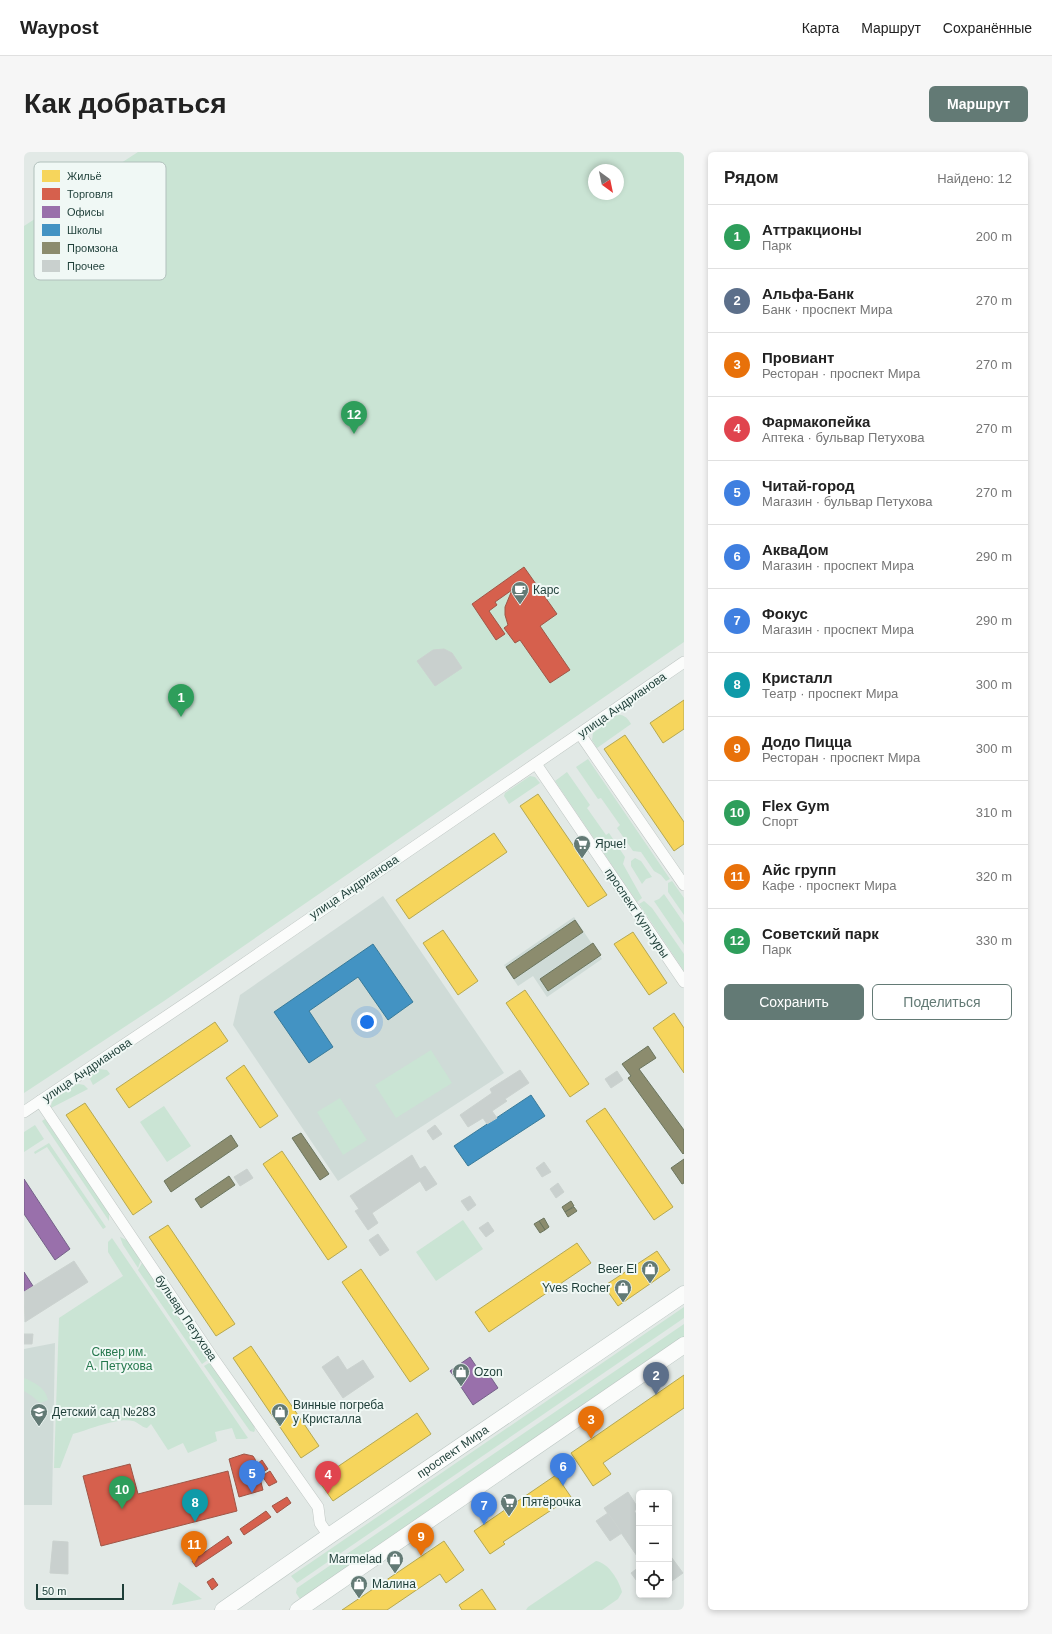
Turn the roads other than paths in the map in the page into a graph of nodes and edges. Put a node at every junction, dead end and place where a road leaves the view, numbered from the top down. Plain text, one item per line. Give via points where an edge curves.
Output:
1 (684, 662) edge
2 (580, 734) junction
3 (536, 764) junction
4 (680, 872) edge
5 (684, 885) edge
6 (684, 982) edge
7 (40, 1101) junction
8 (24, 1112) edge
9 (684, 1294) edge
10 (684, 1345) edge
11 (329, 1536) junction
12 (223, 1610) edge
13 (298, 1610) edge

1 - 2 street, улица Андрианова
2 - 3 street, улица Андрианова
2 - 4 street
3 - 6 street, проспект Культуры
3 - 7 street, улица Андрианова
4 - 5 street
7 - 8 street, улица Андрианова
7 - 11 street, бульвар Петухова via 213,1358 318,1507 320,1523
9 - 11 main road, проспект Мира
10 - 13 main road
11 - 12 main road, проспект Мира

